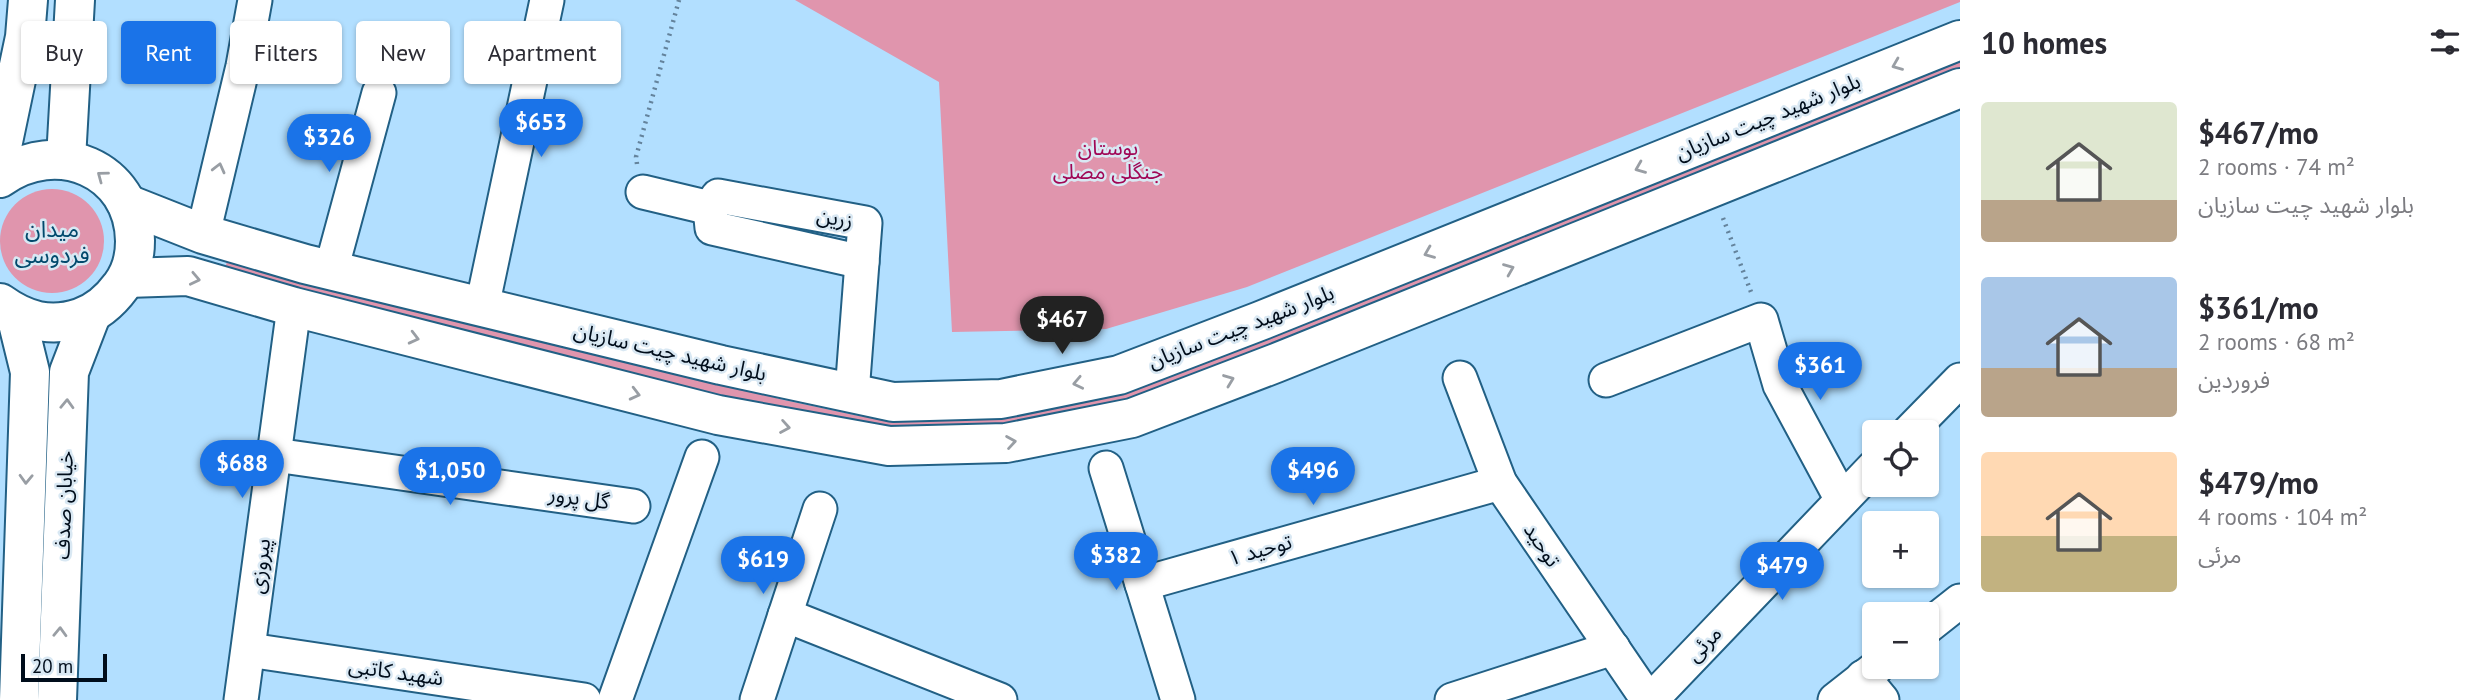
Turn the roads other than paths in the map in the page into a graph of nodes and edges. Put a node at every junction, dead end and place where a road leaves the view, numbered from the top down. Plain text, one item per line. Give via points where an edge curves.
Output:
1 (28, 0) edge
2 (75, 0) edge
3 (255, 0) edge
4 (547, 0) edge
5 (1960, 40) edge
6 (1960, 88) edge
7 (379, 93) dead end
8 (0, 156) edge
9 (66, 159) junction
10 (0, 178) edge
11 (643, 192) road end
12 (127, 204) junction
13 (203, 234) junction
14 (331, 270) junction
15 (127, 278) junction
16 (294, 307) junction
17 (482, 307) junction
18 (8, 309) edge
19 (91, 315) junction
20 (1460, 378) dead end
21 (1606, 380) dead end
22 (1960, 380) edge
23 (852, 393) junction
24 (1921, 420) edge
25 (275, 455) junction
26 (702, 457) dead end
27 (1106, 468) dead end
28 (1862, 479) edge
29 (1500, 483) junction
30 (1842, 500) junction
31 (633, 506) dead end
32 (820, 509) dead end
33 (1142, 584) junction
34 (1960, 601) edge
35 (785, 615) junction
36 (1939, 618) edge
37 (1613, 648) junction
38 (250, 650) junction
39 (1874, 681) edge
40 (19, 700) edge
41 (58, 700) edge
42 (241, 700) edge
43 (584, 700) edge
44 (615, 700) edge
45 (757, 700) edge
46 (1000, 700) edge
47 (1178, 700) edge
48 (1452, 700) edge
49 (1649, 700) edge
50 (1835, 700) edge

1 - 8 main road via 25,37
2 - 9 main road
13 -> 3 street
4 - 17 street
5 -> 23 main road, بلوار شهید چیت سازیان via 1119,375 1001,399 893,402
16 -> 6 main road via 718,415 889,446 1006,443 1132,418
7 - 14 street
9 - 10 main road via 40,159 15,167
12 -> 9 main road via 111,183 90,167
11 - 23 street, زرین via 710,208 718,197 865,223
12 - 13 main road, بلوار شهید چیت سازیان
12 - 15 main road via 135,228 135,254
13 - 14 main road, بلوار شهید چیت سازیان
14 - 17 main road, بلوار شهید چیت سازیان
15 -> 16 main road via 188,276
15 - 19 main road via 112,299
16 - 25 street, پیروزی
17 - 23 main road, بلوار شهید چیت سازیان
18 - 19 main road via 40,323 66,323
18 -> 40 main road, خیابان صدف via 30,372
41 -> 19 main road, خیابان صدف via 69,372
20 - 29 street, توحید
21 - 30 street via 1761,320 1780,385
22 - 24 street
25 - 31 street, گل پرور
25 - 38 street, پیروزی
26 - 44 street
27 - 33 street
28 - 30 street, مرئی
29 - 33 street, توحید ۱
29 - 37 street, توحید
30 - 49 street, مرئی
32 - 35 street
33 - 47 street
34 - 36 street
35 - 45 street
35 - 46 street
37 - 48 street
37 - 49 street, توحید
38 - 42 street, پیروزی
38 - 43 street, شهید کاتبی
39 - 50 street

